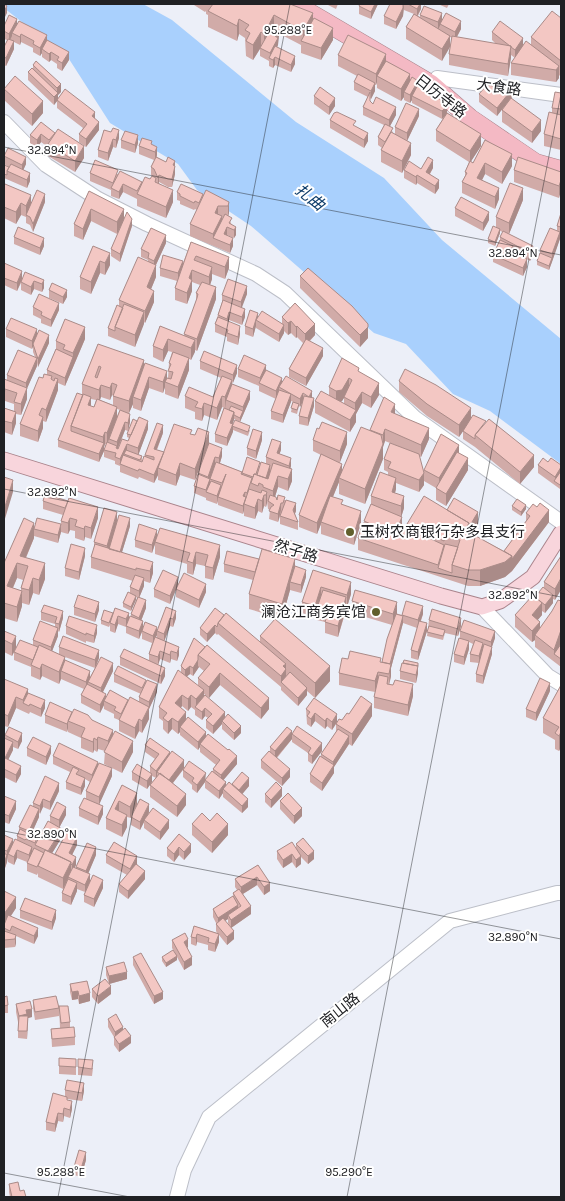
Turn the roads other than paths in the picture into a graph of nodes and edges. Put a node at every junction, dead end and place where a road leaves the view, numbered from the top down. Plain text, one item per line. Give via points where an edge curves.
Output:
1 (296, 4) edge
2 (314, 4) edge
3 (437, 78) junction
4 (561, 95) edge
5 (4, 122) edge
6 (561, 162) edge
7 (561, 170) edge
8 (4, 460) edge
9 (561, 522) edge
10 (561, 533) edge
11 (482, 606) junction
12 (561, 684) edge
13 (561, 894) edge
14 (177, 1197) edge

1 - 7 highway, 日历寺路 via 431,84 470,118 536,163
2 - 3 highway, 日历寺路
3 - 4 street, 大食路
3 - 6 highway, 日历寺路 via 538,157
5 - 9 street via 46,165 98,199 256,274 285,293 415,418
8 - 11 main road, 然子路
10 - 11 main road via 533,577 500,601
11 - 12 street via 548,676
13 - 14 street, 南山路 via 450,921 209,1117 184,1170

